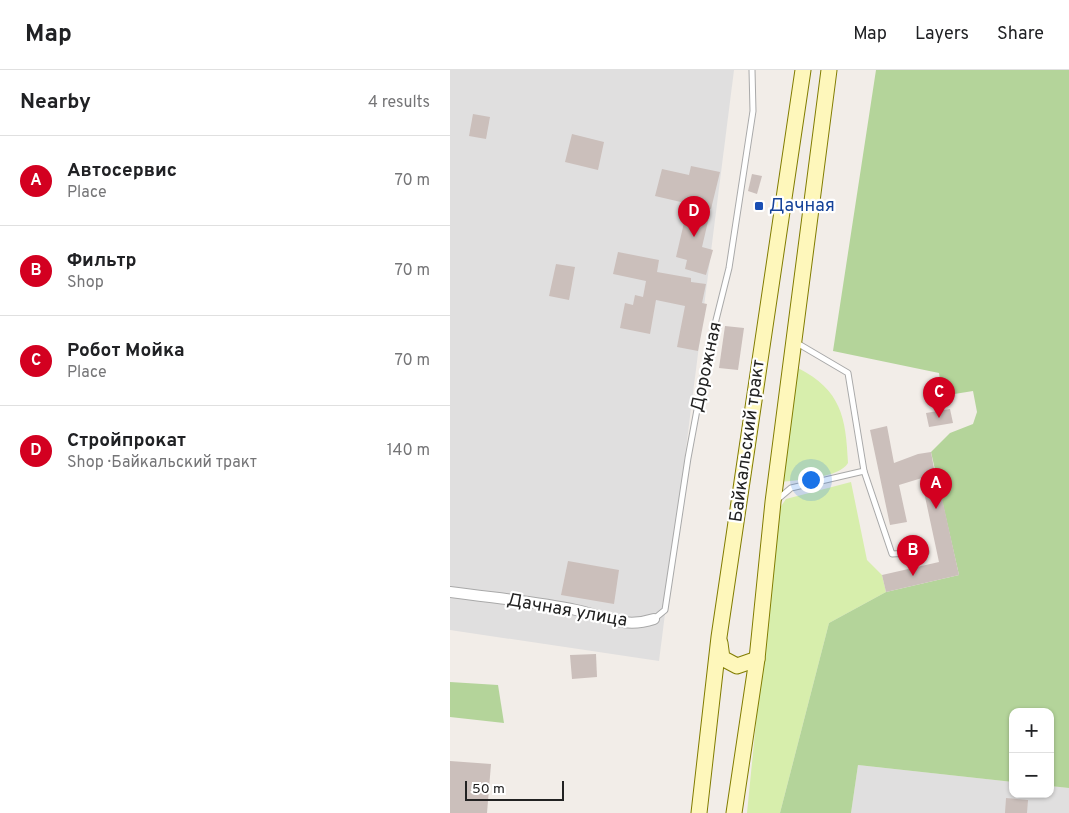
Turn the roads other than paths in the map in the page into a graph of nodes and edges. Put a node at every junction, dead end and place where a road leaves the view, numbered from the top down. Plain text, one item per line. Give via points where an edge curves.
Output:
1 (752, 70) edge
2 (803, 70) edge
3 (829, 70) edge
4 (794, 342) junction
5 (864, 471) junction
6 (773, 502) junction
7 (926, 552) dead end
8 (450, 592) edge
9 (654, 619) joint
10 (719, 637) junction
11 (757, 660) junction
12 (699, 813) edge
13 (734, 813) edge

1 - 9 lane, Дорожная via 754,111 729,268 707,356 665,610
2 - 10 main road, Байкальский тракт
3 - 4 main road
4 - 5 lane via 848,373
4 - 6 main road
5 - 6 lane via 791,488
5 - 7 lane via 892,554
6 - 11 main road
8 - 9 street, Дачная улица via 577,610 616,622 633,624
10 - 11 main road via 722,658 737,666
10 - 12 main road, Байкальский тракт
11 - 13 main road

